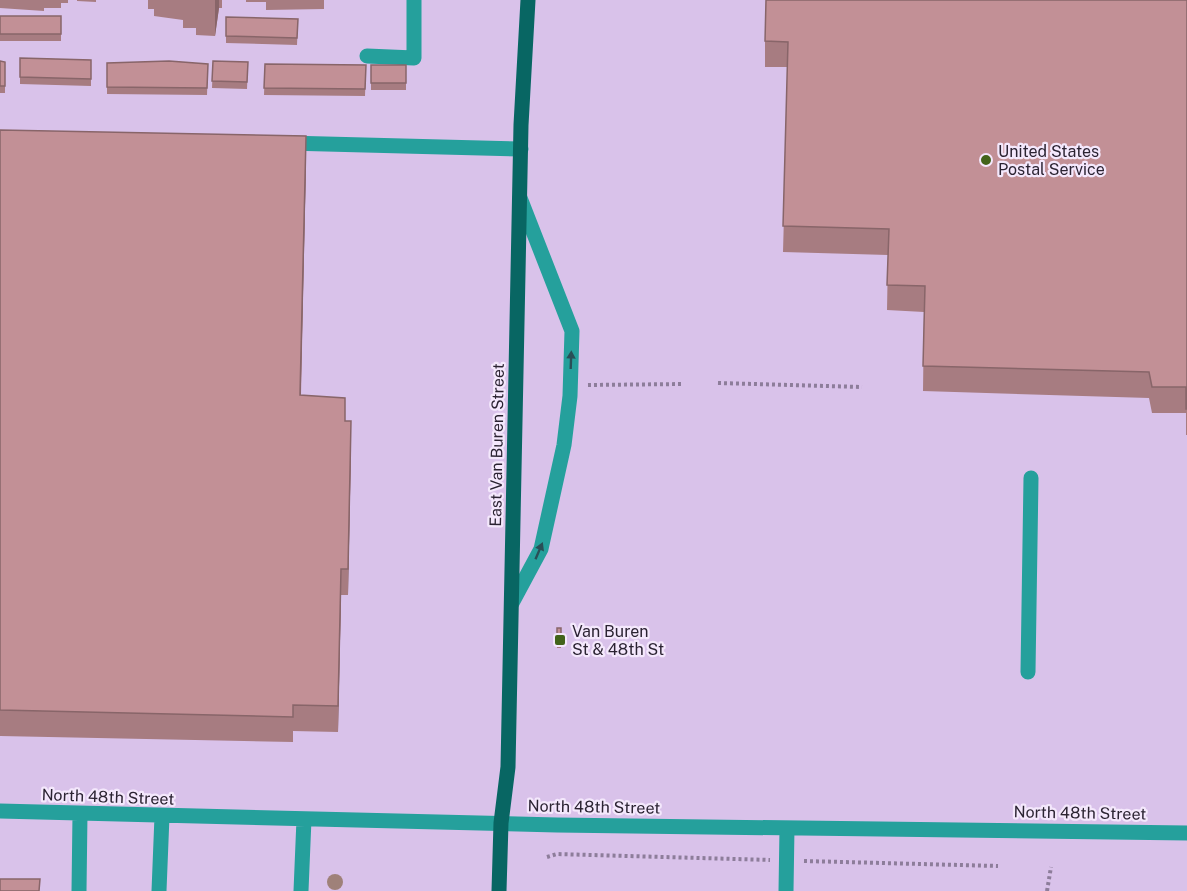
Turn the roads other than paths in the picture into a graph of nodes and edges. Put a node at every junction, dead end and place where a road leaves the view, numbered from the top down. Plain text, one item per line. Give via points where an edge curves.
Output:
1 (414, 0) edge
2 (528, 0) edge
3 (367, 57) dead end
4 (270, 142) edge
5 (521, 148) junction
6 (520, 198) junction
7 (1031, 478) dead end
8 (512, 603) junction
9 (1028, 672) dead end
10 (0, 812) edge
11 (80, 814) junction
12 (162, 816) junction
13 (304, 819) junction
14 (501, 823) junction
15 (787, 828) junction
16 (1187, 832) edge
17 (79, 891) edge
18 (159, 891) edge
19 (301, 891) edge
20 (499, 891) edge
21 (786, 891) edge

1 - 3 street via 414,58
2 - 5 main road, East Van Buren Street
4 - 5 street
5 - 6 main road, East Van Buren Street
6 - 8 main road, East Van Buren Street
8 -> 6 street via 544,538 564,445 572,331
7 - 9 street
8 - 14 main road, East Van Buren Street via 508,767
10 - 11 street, North 48th Street
11 - 12 street, North 48th Street
11 - 17 street
12 - 13 street, North 48th Street
12 - 18 street
13 - 14 street, North 48th Street
13 - 19 street
14 - 15 street, North 48th Street
14 - 20 main road, East Van Buren Street
15 - 16 street, North 48th Street
15 - 21 street

